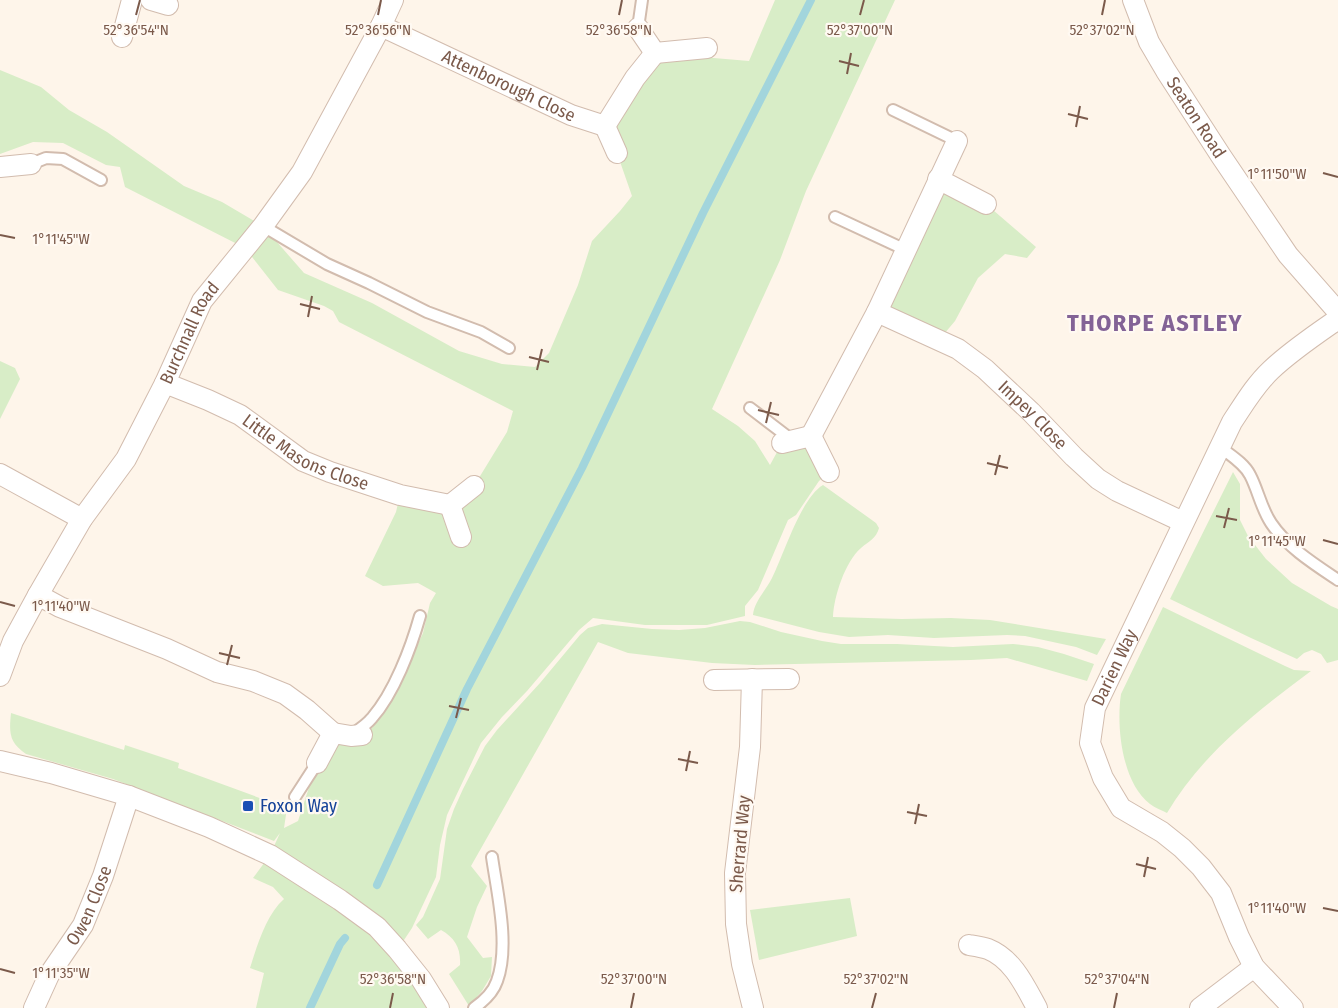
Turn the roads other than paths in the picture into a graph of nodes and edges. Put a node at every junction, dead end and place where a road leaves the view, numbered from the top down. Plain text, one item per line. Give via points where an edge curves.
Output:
1 (132, 0) edge
2 (393, 0) edge
3 (642, 0) edge
4 (1133, 0) edge
5 (381, 26) junction
6 (638, 28) joint
7 (122, 37) dead end
8 (707, 48) dead end
9 (655, 53) junction
10 (893, 110) dead end
11 (605, 126) junction
12 (957, 141) joint
13 (617, 153) dead end
14 (31, 164) joint
15 (0, 167) edge
16 (938, 179) junction
17 (101, 180) dead end
18 (986, 204) dead end
19 (835, 217) dead end
20 (263, 226) junction
21 (906, 250) junction
22 (877, 312) junction
23 (1338, 312) edge
24 (1338, 319) edge
25 (509, 348) dead end
26 (165, 383) junction
27 (750, 408) dead end
28 (795, 440) junction
29 (1220, 447) junction
30 (829, 472) dead end
31 (0, 474) edge
32 (474, 486) dead end
33 (450, 505) junction
34 (82, 519) junction
35 (1183, 522) junction
36 (461, 537) dead end
37 (1338, 580) edge
38 (38, 595) junction
39 (420, 616) dead end
40 (0, 676) edge
41 (752, 679) junction
42 (789, 679) dead end
43 (714, 680) dead end
44 (349, 735) junction
45 (0, 761) edge
46 (317, 763) joint
47 (129, 796) junction
48 (295, 797) dead end
49 (492, 857) dead end
50 (969, 945) dead end
51 (1254, 968) junction
52 (34, 1008) edge
53 (439, 1008) edge
54 (474, 1008) edge
55 (753, 1008) edge
56 (1037, 1008) edge
57 (1200, 1008) edge
58 (1293, 1008) edge

1 - 7 street
2 - 5 street, Burchnall Road
3 - 6 lane
4 - 23 street, Seaton Road via 1149,42 1221,156 1288,255
5 - 11 street, Attenborough Close via 571,115
5 - 20 street, Burchnall Road via 302,172
6 - 9 street
8 - 9 street
9 - 11 street
10 - 12 lane
11 - 13 street
12 - 16 street
14 - 15 street
14 - 17 lane via 46,158 63,159
16 - 18 street
16 - 21 street
19 - 21 lane
20 - 25 lane via 327,264
20 - 26 street, Burchnall Road via 202,301
21 - 22 street
22 - 28 street
22 - 35 street, Impey Close via 958,349 985,369 1098,479
24 - 29 street, Darien Way via 1271,370 1232,422
26 - 33 street, Little Masons Close via 240,414 303,461 400,495
26 - 34 street, Burchnall Road via 126,459
27 - 28 lane
28 - 30 street
29 - 35 street, Darien Way
29 - 37 lane via 1250,475 1270,522 1281,535
31 - 34 street
32 - 33 street
33 - 36 street
34 - 38 street, Burchnall Road
35 - 51 street, Darien Way via 1095,708 1090,743 1102,777 1121,808 1182,848 1221,893
38 - 40 street, Burchnall Road via 13,641
38 - 44 street via 217,672 285,694
39 - 44 lane via 413,641 383,703 372,719
41 - 42 street
41 - 43 street
41 - 55 street, Sherrard Way via 750,747 735,882 736,924
44 - 46 street
45 - 47 street
46 - 48 lane
47 - 52 street, Owen Close via 83,925 49,975
47 - 53 street via 270,855 340,900 384,934
49 - 54 lane via 501,917 501,965 489,996
50 - 56 street via 1005,958
51 - 57 street
51 - 58 street, Darien Way

